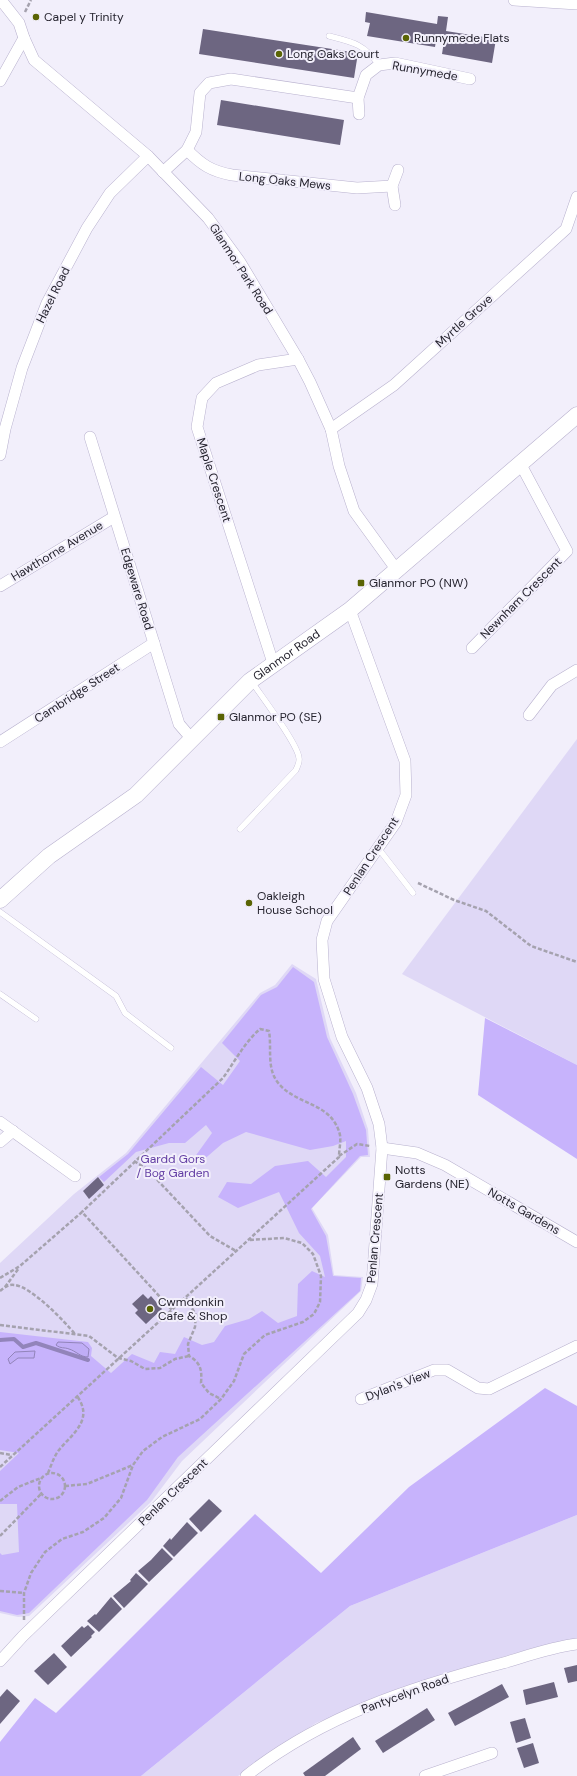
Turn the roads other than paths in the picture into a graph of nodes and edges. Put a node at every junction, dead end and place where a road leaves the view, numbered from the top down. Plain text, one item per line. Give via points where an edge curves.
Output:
1 (1, 0) edge
2 (514, 0) edge
3 (577, 4) edge
4 (329, 36) dead end
5 (24, 38) junction
6 (379, 65) junction
7 (470, 79) dead end
8 (0, 80) edge
9 (358, 98) junction
10 (360, 114) dead end
11 (186, 150) junction
12 (148, 156) junction
13 (398, 170) dead end
14 (163, 172) junction
15 (392, 186) junction
16 (577, 197) edge
17 (396, 205) dead end
18 (298, 360) junction
19 (577, 415) edge
20 (331, 428) junction
21 (90, 437) dead end
22 (0, 455) edge
23 (520, 463) junction
24 (114, 517) junction
25 (572, 551) edge
26 (396, 569) junction
27 (0, 586) edge
28 (350, 610) junction
29 (154, 643) junction
30 (472, 648) dead end
31 (274, 663) junction
32 (577, 670) edge
33 (250, 680) junction
34 (529, 715) dead end
35 (191, 738) junction
36 (0, 742) edge
37 (240, 829) dead end
38 (378, 848) junction
39 (413, 893) dead end
40 (0, 900) edge
41 (0, 912) edge
42 (0, 994) edge
43 (36, 1019) dead end
44 (171, 1048) dead end
45 (0, 1122) edge
46 (13, 1131) junction
47 (0, 1142) edge
48 (382, 1148) junction
49 (75, 1176) dead end
50 (577, 1242) edge
51 (577, 1346) edge
52 (361, 1399) dead end
53 (577, 1644) edge
54 (0, 1661) edge
55 (492, 1752) dead end
56 (246, 1776) edge
57 (425, 1776) edge

1 - 5 street, Glanmor Park Road via 20,23
2 - 3 street
4 - 6 lane via 357,44 372,54
5 - 8 street
5 - 12 street, Glanmor Park Road via 34,60
6 - 7 street, Runnymede via 395,63
6 - 9 street via 366,75
9 - 10 street
9 - 11 street via 231,79 209,83 200,93 196,132
11 - 14 street
11 - 15 street, Long Oaks Mews via 204,166 217,173 357,188
12 - 14 street, Glanmor Park Road
12 - 22 street, Hazel Road via 110,193 87,228 47,303 22,368 4,429
13 - 15 street
14 - 18 street, Glanmor Park Road via 208,218 240,262
15 - 17 street
16 - 20 street, Myrtle Grove via 566,229 394,384
18 - 20 street, Glanmor Park Road
18 - 31 street, Maple Crescent via 258,365 216,383 202,398 196,427
19 - 23 street, Glanmor Road
20 - 26 street, Glanmor Park Road via 339,466 354,511
21 - 24 street, Edgeware Road
23 - 25 street, Newnham Crescent
23 - 26 street, Glanmor Road
24 - 27 street, Hawthorne Avenue
24 - 29 street, Edgeware Road
25 - 30 street, Newnham Crescent
26 - 28 street, Glanmor Road
28 - 31 street, Glanmor Road
28 - 38 street, Penlan Crescent via 406,761 406,795 396,822
29 - 35 street, Edgeware Road via 179,724
29 - 36 street, Cambridge Street
31 - 33 street, Glanmor Road
32 - 34 street via 552,685
33 - 35 street, Glanmor Road
33 - 37 lane via 286,732 300,759 296,770
35 - 40 street, Glanmor Road via 136,795 50,856
38 - 39 lane
38 - 48 street, Penlan Crescent via 327,921 322,940 324,979 342,1037 367,1088 379,1124
41 - 44 lane via 116,996 125,1012
42 - 43 lane
45 - 46 street
46 - 47 street
46 - 49 street
48 - 50 street, Notts Gardens via 417,1153 445,1165
48 - 54 street, Penlan Crescent via 372,1284 358,1314
51 - 52 street, Dylan's View via 489,1389 478,1388 447,1370 434,1370
53 - 56 street, Pantycelyn Road via 465,1673 384,1699 334,1720 291,1744
55 - 57 street

